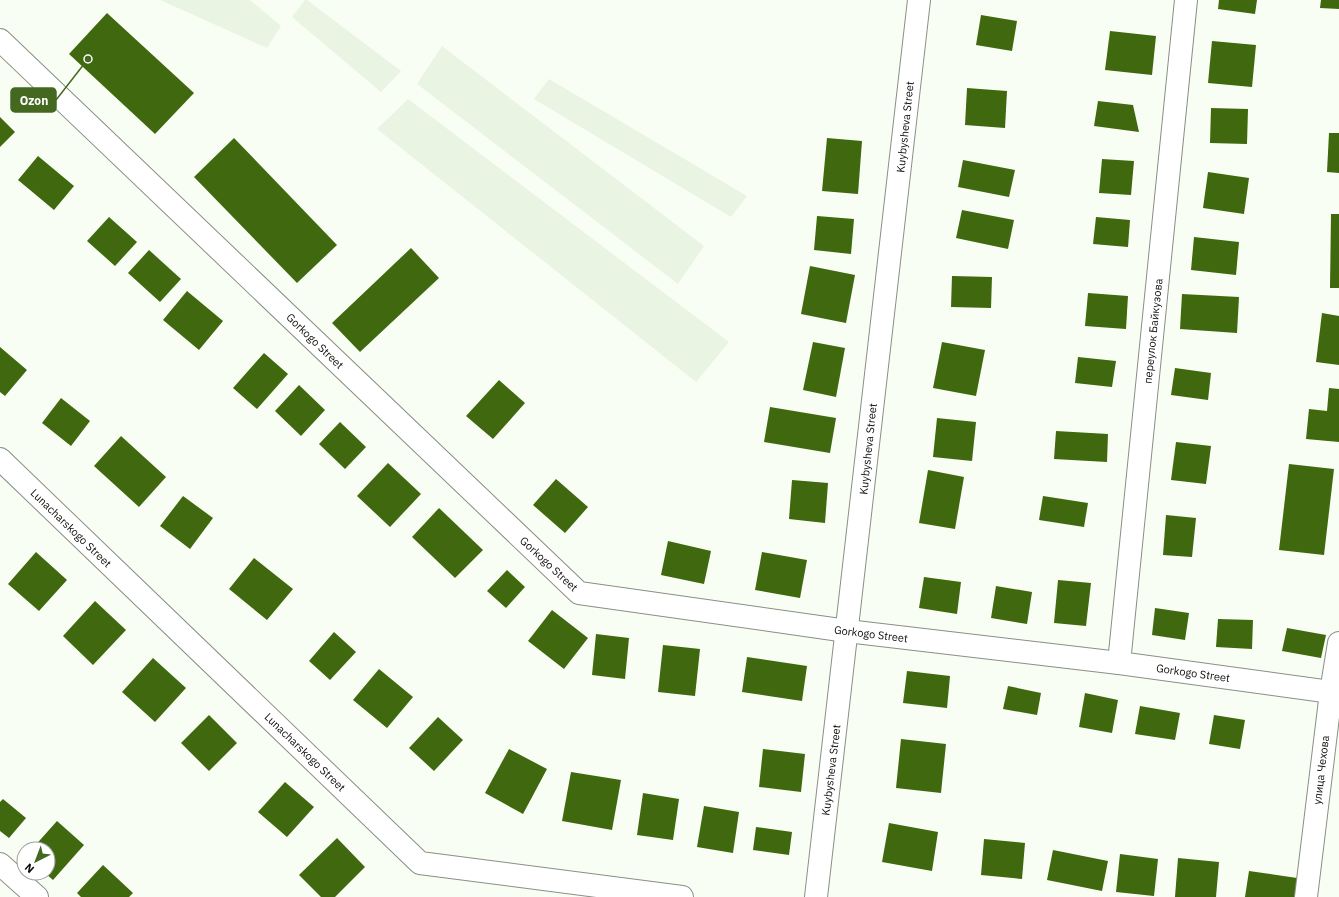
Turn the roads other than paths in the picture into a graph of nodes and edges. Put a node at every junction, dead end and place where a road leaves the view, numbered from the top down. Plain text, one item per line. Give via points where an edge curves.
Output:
1 (919, 0) edge
2 (1186, 0) edge
3 (0, 40) edge
4 (0, 459) edge
5 (848, 631) junction
6 (1339, 643) edge
7 (1119, 663) junction
8 (1335, 692) edge
9 (0, 864) edge
10 (37, 897) edge
11 (682, 897) edge
12 (816, 897) edge
13 (1306, 897) edge

1 - 5 street, Kuybysheva Street
2 - 7 street, переулок Байкузова
3 - 5 street, Gorkogo Street via 579,593
4 - 11 street, Lunacharskogo Street via 420,863
5 - 7 street, Gorkogo Street
5 - 12 street, Kuybysheva Street
6 - 8 street, улица Чехова
7 - 8 street, Gorkogo Street
8 - 13 street, улица Чехова
9 - 10 street

